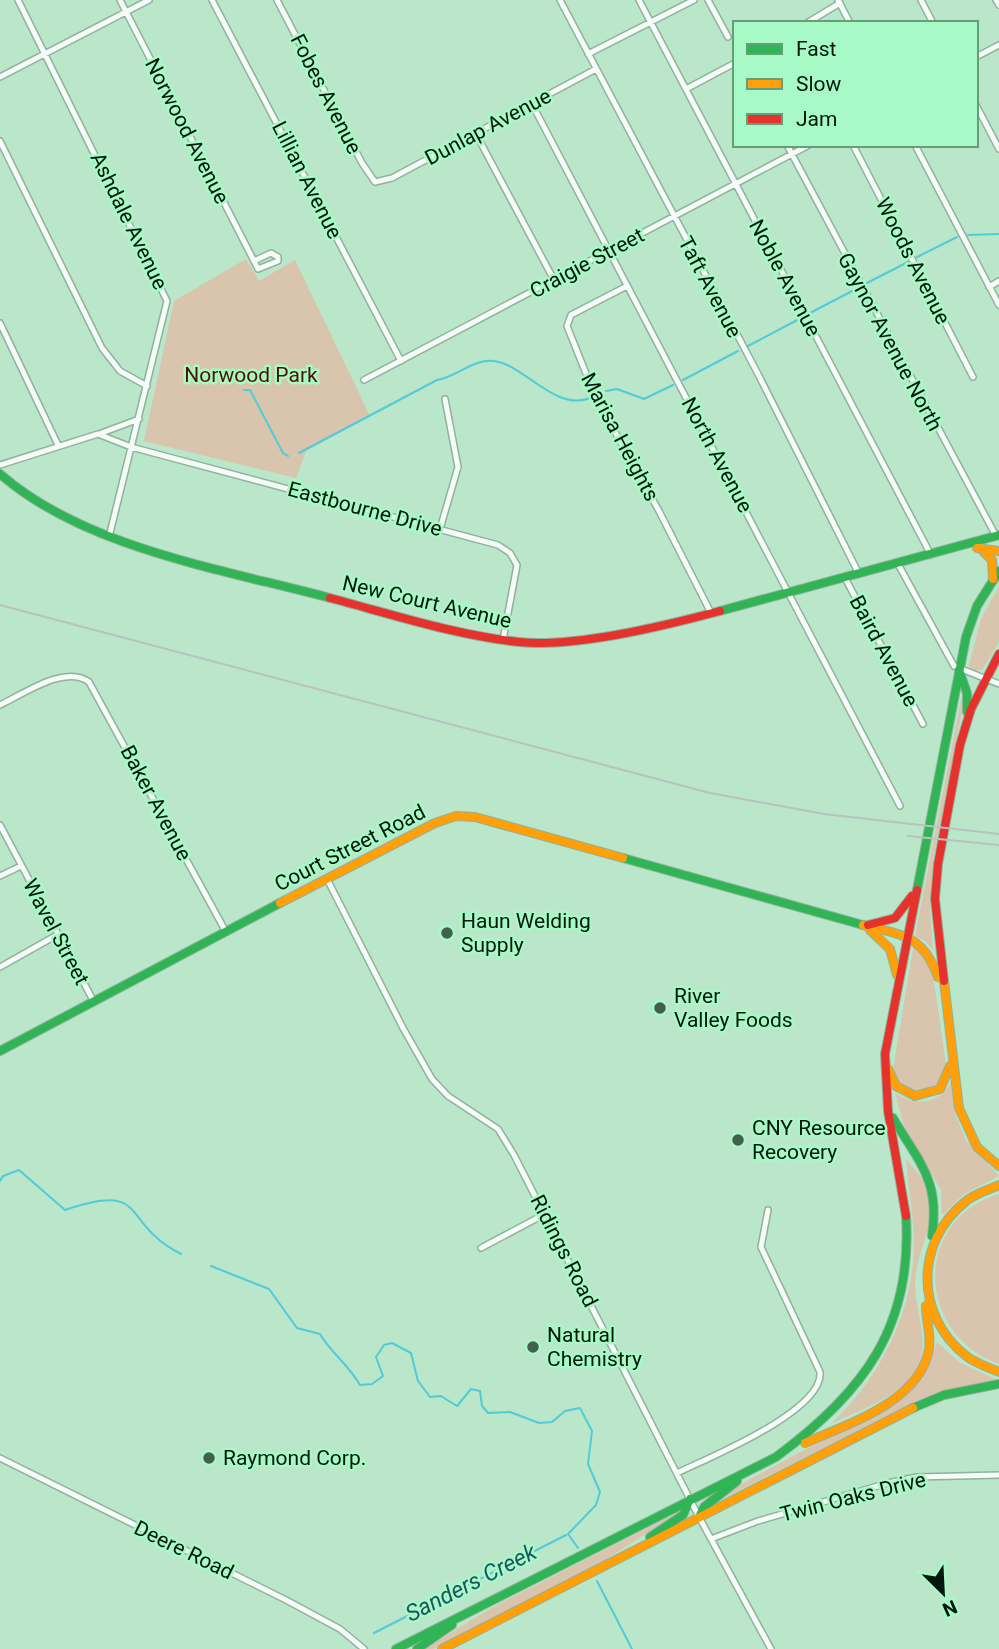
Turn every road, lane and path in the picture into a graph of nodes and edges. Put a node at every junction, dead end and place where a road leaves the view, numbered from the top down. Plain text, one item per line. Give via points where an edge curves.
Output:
1 (18, 0) edge
2 (120, 0) edge
3 (149, 0) edge
4 (212, 0) edge
5 (277, 0) edge
6 (560, 0) edge
7 (639, 0) edge
8 (694, 0) edge
9 (708, 0) edge
10 (921, 0) edge
11 (996, 0) edge
12 (839, 2) edge
13 (999, 5) edge
14 (127, 12) junction
15 (810, 21) edge
16 (849, 21) edge
17 (932, 21) edge
18 (651, 22) junction
19 (728, 37) dead end
20 (999, 46) edge
21 (45, 53) junction
22 (588, 54) junction
23 (978, 56) edge
24 (733, 64) edge
25 (596, 69) junction
26 (0, 78) edge
27 (686, 89) junction
28 (532, 104) junction
29 (978, 109) edge
30 (476, 134) junction
31 (0, 141) edge
32 (788, 147) edge
33 (806, 147) edge
34 (854, 147) edge
35 (916, 147) edge
36 (999, 149) edge
37 (792, 155) junction
38 (379, 182) joint
39 (735, 185) junction
40 (673, 218) junction
41 (609, 253) junction
42 (254, 261) dead end
43 (554, 280) junction
44 (999, 281) edge
45 (627, 286) junction
46 (989, 286) junction
47 (999, 305) edge
48 (0, 323) edge
49 (401, 361) junction
50 (972, 377) dead end
51 (364, 380) dead end
52 (147, 386) junction
53 (445, 399) dead end
54 (139, 419) junction
55 (98, 434) junction
56 (58, 445) junction
57 (131, 447) junction
58 (0, 465) edge
59 (0, 474) edge
60 (440, 529) junction
61 (998, 536) edge
62 (109, 537) junction
63 (980, 548) junction
64 (999, 551) edge
65 (947, 552) junction
66 (931, 556) junction
67 (898, 564) junction
68 (999, 571) edge
69 (859, 574) junction
70 (845, 578) junction
71 (993, 579) junction
72 (789, 592) junction
73 (711, 613) junction
74 (503, 640) junction
75 (999, 654) edge
76 (959, 670) junction
77 (985, 681) junction
78 (999, 684) edge
79 (0, 705) edge
80 (923, 724) dead end
81 (966, 724) junction
82 (900, 806) dead end
83 (0, 825) edge
84 (21, 866) junction
85 (0, 876) edge
86 (327, 879) junction
87 (917, 885) junction
88 (863, 925) junction
89 (226, 932) junction
90 (57, 935) junction
91 (908, 937) junction
92 (0, 967) edge
93 (898, 986) junction
94 (944, 996) junction
95 (94, 1002) junction
96 (0, 1051) edge
97 (885, 1054) junction
98 (951, 1057) junction
99 (888, 1107) junction
100 (999, 1166) edge
101 (999, 1185) edge
102 (768, 1210) dead end
103 (545, 1214) junction
104 (931, 1243) junction
105 (481, 1248) dead end
106 (926, 1297) junction
107 (999, 1372) edge
108 (999, 1384) edge
109 (776, 1457) junction
110 (0, 1458) edge
111 (752, 1469) junction
112 (677, 1473) junction
113 (999, 1475) edge
114 (690, 1499) junction
115 (699, 1517) junction
116 (711, 1539) junction
117 (623, 1556) junction
118 (473, 1609) junction
119 (363, 1649) edge
120 (396, 1649) edge
121 (417, 1649) edge
122 (442, 1649) edge
123 (771, 1649) edge

1 - 21 street, Ashdale Avenue
2 - 14 street, Norwood Avenue
3 - 14 street
4 - 49 street, Lillian Avenue
5 - 38 street, Fobes Avenue via 362,163 372,180
6 - 22 street, Taft Avenue
7 - 18 street, Noble Avenue
8 - 18 street
9 - 19 street
10 - 17 street
11 - 13 street
12 - 15 street
12 - 16 street
14 - 21 street
14 - 42 street, Norwood Avenue
18 - 22 street
18 - 27 street, Noble Avenue
20 - 23 street
21 - 26 street
21 - 52 street, Ashdale Avenue via 167,301
22 - 25 street, Taft Avenue
24 - 27 street
25 - 28 street, Dunlap Avenue
25 - 40 street, Taft Avenue
27 - 39 street, Noble Avenue
28 - 30 street, Dunlap Avenue
28 - 41 street, North Avenue
29 - 36 street
30 - 38 street, Dunlap Avenue
30 - 43 street
31 - 52 street via 102,348 120,372
32 - 37 street, Gaynor Avenue North
33 - 37 street, Craigie Street
34 - 50 street, Woods Avenue
35 - 46 street
37 - 39 street, Craigie Street
37 - 61 street, Gaynor Avenue North
39 - 40 street, Craigie Street
39 - 66 street, Noble Avenue
40 - 41 street, Craigie Street
40 - 69 street, Taft Avenue
41 - 43 street, Craigie Street
41 - 45 street, North Avenue
43 - 49 street, Craigie Street
44 - 46 street
45 - 72 street, North Avenue
45 - 73 street, Marisa Heights via 571,315 567,326 595,396
46 - 47 street
48 - 56 street
49 - 51 street, Craigie Street
52 - 54 street, Ashdale Avenue
53 - 60 street via 458,467
54 - 55 street
54 - 57 street, Ashdale Avenue
55 - 56 street
55 - 57 street, Eastbourne Drive
56 - 58 street
57 - 60 street, Eastbourne Drive
57 - 62 street, Ashdale Avenue
59 - 62 main road, New Court Avenue via 43,508
60 - 74 street, Eastbourne Drive via 498,545 516,560
61 - 65 main road, New Court Avenue
62 - 74 main road, New Court Avenue via 431,625
63 - 64 main road, New Court Avenue
63 - 65 main road, New Court Avenue
63 - 71 main road via 992,560
65 - 66 main road, New Court Avenue
66 - 67 main road, New Court Avenue
67 - 69 main road, New Court Avenue
67 - 76 street
68 - 71 main road
69 - 70 main road, New Court Avenue
70 - 72 main road, New Court Avenue
70 - 80 street, Baird Avenue
71 - 76 main road via 971,620
72 - 73 main road, New Court Avenue
72 - 82 street, North Avenue
73 - 74 main road, New Court Avenue via 585,639
75 - 77 main road
76 - 77 street
76 - 81 main road via 967,693
76 - 87 main road
77 - 78 street
77 - 81 main road
79 - 89 street, Baker Avenue via 64,676 83,677 97,694
81 - 94 main road via 938,864 936,909
83 - 84 street, Wavel Street
84 - 85 street
84 - 90 street, Wavel Street
86 - 88 main road, Court Street Road via 435,822 473,817
86 - 89 main road, Court Street Road
86 - 103 street, Ridings Road via 432,1079 448,1096 498,1129
87 - 88 main road via 908,905 895,918
87 - 91 main road
88 - 91 main road, Court Street Road
88 - 93 main road via 892,950
89 - 95 main road, Court Street Road
90 - 92 street
90 - 95 street, Wavel Street
91 - 93 main road
91 - 94 main road via 931,953
93 - 97 main road
94 - 98 main road
95 - 96 main road, Court Street Road
97 - 98 main road via 896,1087 914,1097 940,1088
97 - 99 main road
98 - 100 main road via 963,1122 977,1147
99 - 104 main road via 932,1185 936,1208
99 - 109 main road via 907,1236 905,1272 893,1322 854,1392 826,1421
101 - 104 main road via 958,1205
102 - 112 street via 761,1247 820,1372 820,1384 776,1423
103 - 105 street
103 - 112 street, Ridings Road
104 - 106 main road
106 - 107 main road via 933,1318 954,1348
106 - 109 main road via 929,1348 914,1384
108 - 115 main road via 923,1402
109 - 111 main road
110 - 119 street, Deere Road via 297,1606 340,1629
111 - 114 main road
111 - 115 main road via 704,1507
112 - 114 street, Ridings Road
113 - 116 street, Twin Oaks Drive via 888,1483
114 - 115 street, Ridings Road
114 - 117 main road via 683,1515
114 - 118 main road
115 - 116 street, Ridings Road
115 - 117 main road
116 - 123 street, Ridings Road
117 - 122 main road
118 - 120 main road
118 - 121 main road

